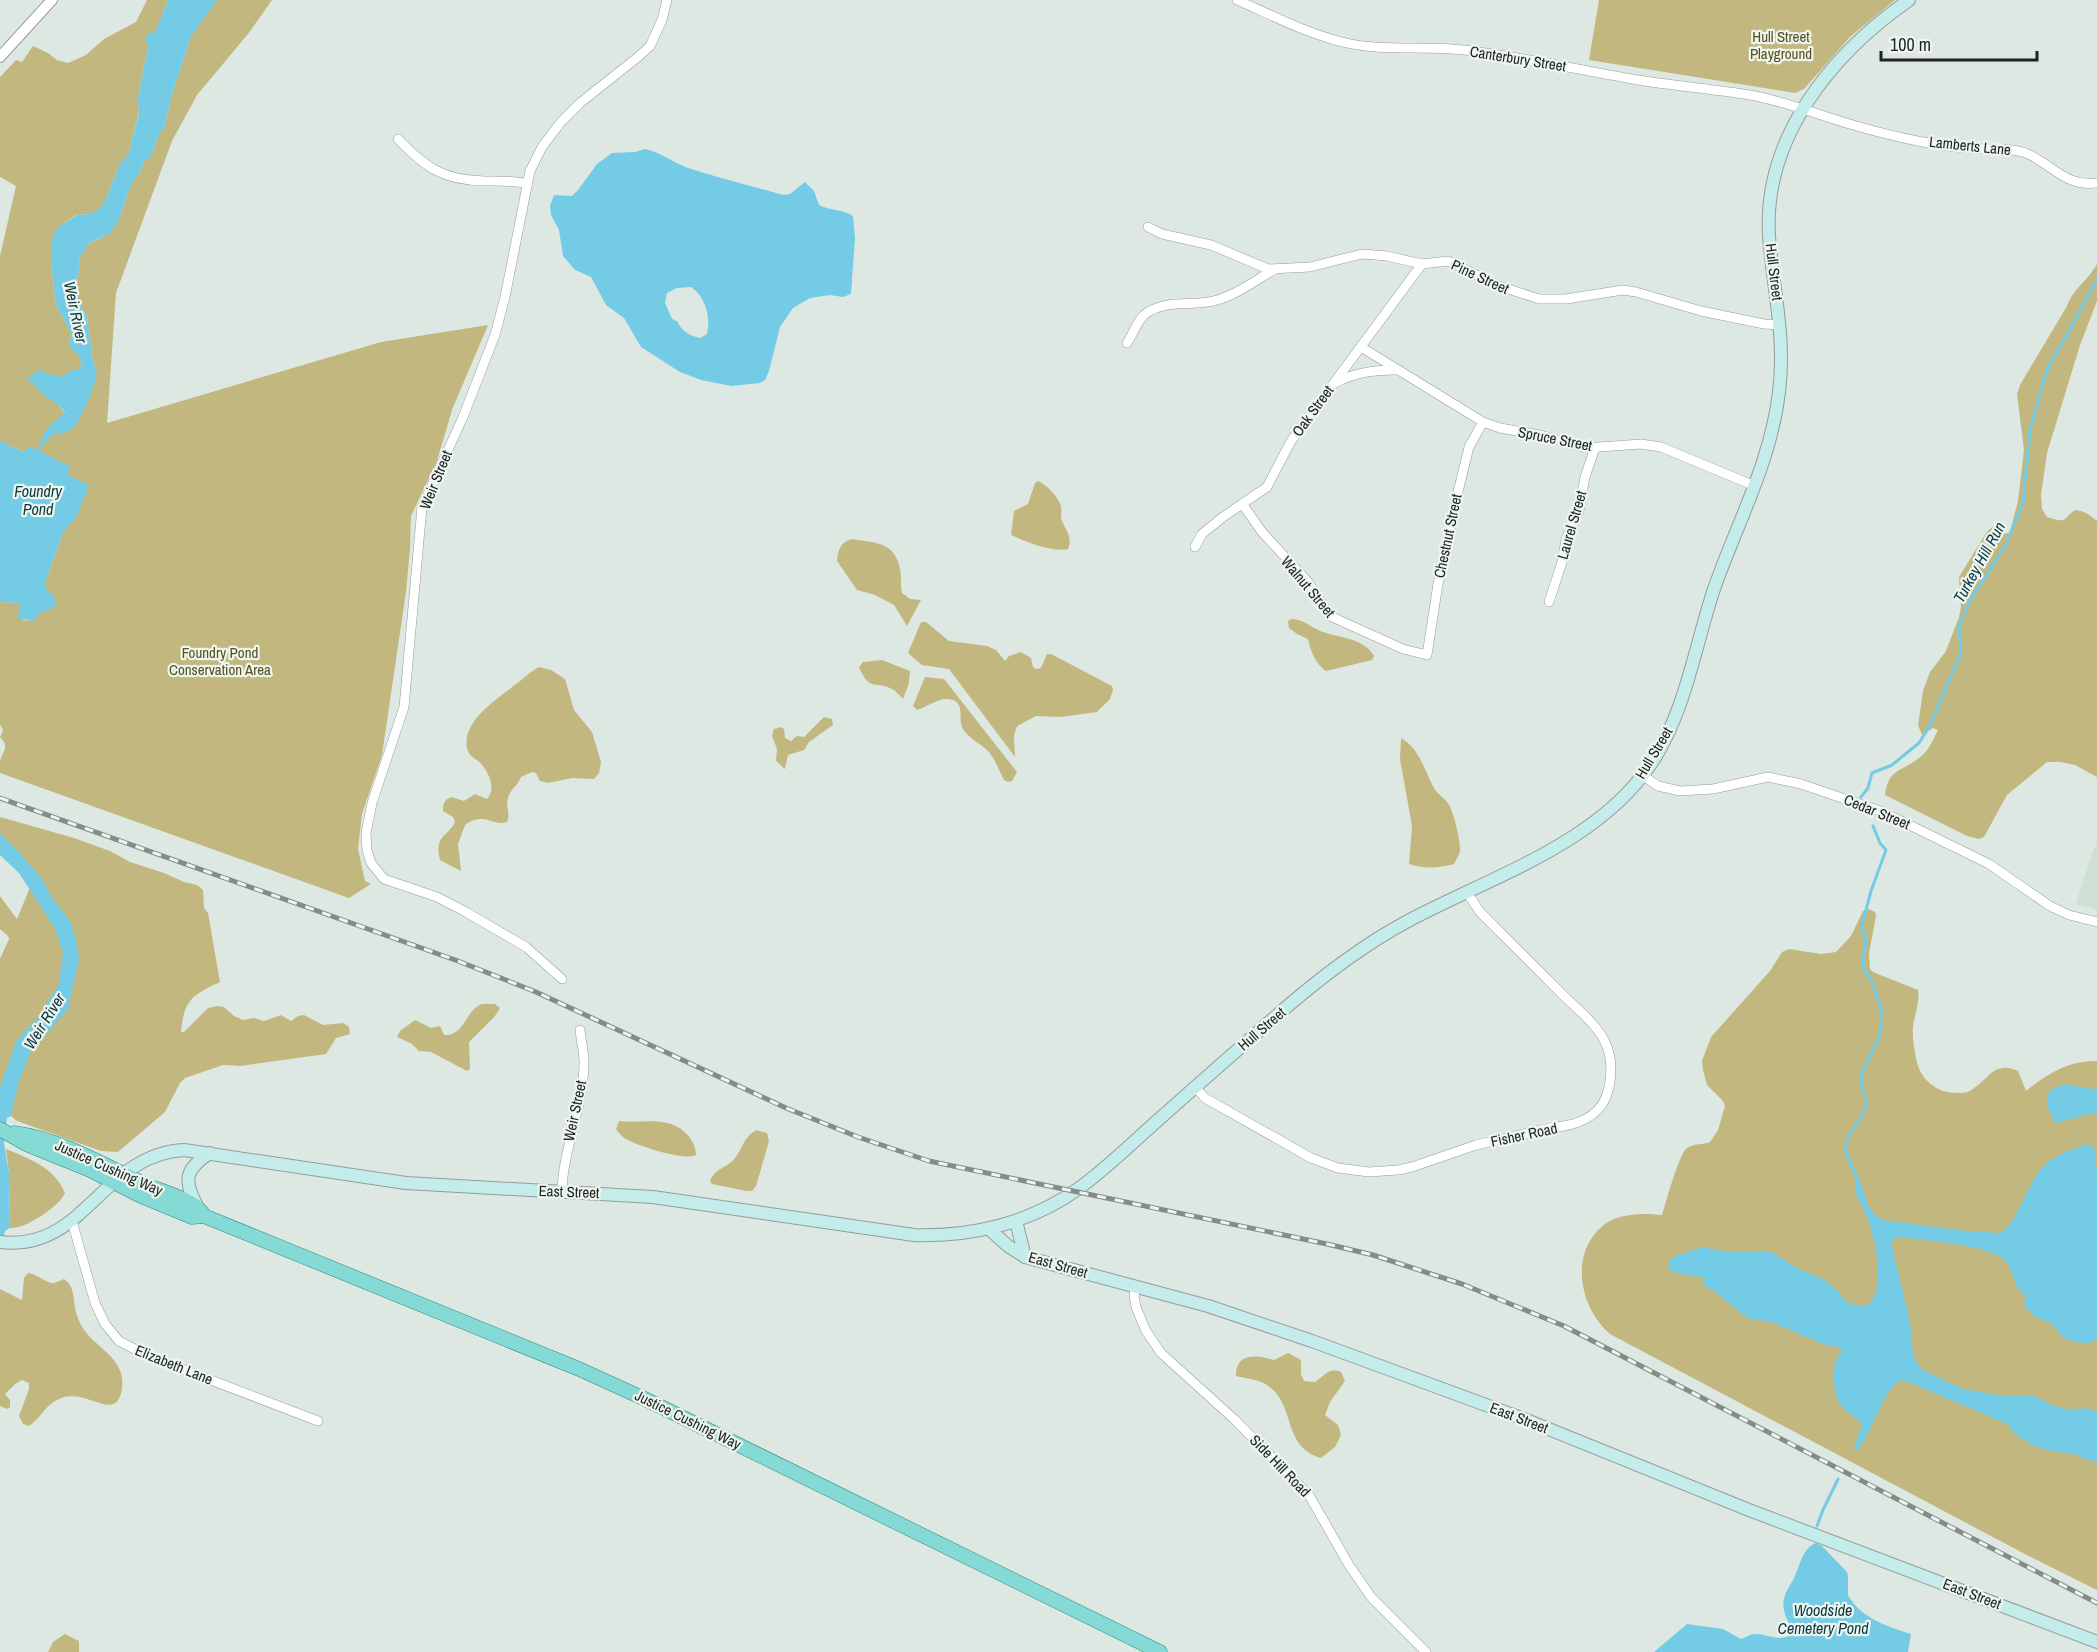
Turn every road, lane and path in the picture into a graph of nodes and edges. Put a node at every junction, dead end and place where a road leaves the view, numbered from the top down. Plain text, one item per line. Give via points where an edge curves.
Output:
1 (52, 0) edge
2 (667, 0) edge
3 (1237, 0) edge
4 (1909, 0) edge
5 (0, 57) edge
6 (1803, 109) junction
7 (399, 139) dead end
8 (2097, 183) edge
9 (527, 184) junction
10 (1148, 227) dead end
11 (1422, 264) junction
12 (1275, 269) junction
13 (1780, 325) junction
14 (1127, 342) dead end
15 (1361, 347) junction
16 (1398, 370) junction
17 (1332, 384) junction
18 (1483, 422) junction
19 (1595, 448) junction
20 (1755, 486) junction
21 (1242, 505) junction
22 (1195, 547) dead end
23 (1549, 602) dead end
24 (1427, 655) joint
25 (1642, 776) junction
26 (1466, 891) junction
27 (2097, 922) edge
28 (562, 979) dead end
29 (580, 1030) dead end
30 (1195, 1087) junction
31 (4, 1130) edge
32 (210, 1153) junction
33 (118, 1178) junction
34 (562, 1191) junction
35 (201, 1211) junction
36 (72, 1221) junction
37 (1016, 1221) junction
38 (989, 1229) junction
39 (0, 1242) edge
40 (1025, 1257) junction
41 (1136, 1286) junction
42 (318, 1421) dead end
43 (2097, 1641) edge
44 (1160, 1652) edge
45 (1426, 1652) edge

1 - 5 street
2 - 9 street, Weir Street via 650,46 554,129 537,154
3 - 6 street, Canterbury Street via 1348,44 1473,51 1751,95
4 - 6 main road, Hull Street via 1858,43
6 - 8 street, Lamberts Lane via 1937,145 2018,151 2070,181
6 - 13 main road, Hull Street via 1784,144 1771,190 1769,236
7 - 9 street via 428,167 448,177
9 - 28 street, Weir Street via 495,335 423,507 404,707 372,804 366,842 371,863 384,879 437,897 466,912 526,947
10 - 12 street, Pine Street
11 - 12 street, Pine Street via 1362,254 1310,267
11 - 13 street, Pine Street via 1453,262 1499,286 1539,299 1623,290 1701,311
11 - 15 street, Oak Street
12 - 14 street via 1224,298 1154,310 1141,318
13 - 20 main road, Hull Street via 1778,402
15 - 16 street, Spruce Street
15 - 17 street, Oak Street
16 - 17 street via 1370,371
16 - 18 street, Spruce Street
17 - 21 street, Oak Street via 1287,447 1267,487
18 - 19 street, Spruce Street
18 - 24 street, Chestnut Street via 1469,447 1457,494
19 - 20 street, Spruce Street via 1641,444 1661,447
19 - 23 street, Laurel Street
20 - 25 main road, Hull Street via 1714,591 1676,714
21 - 22 street, Oak Street via 1206,531
21 - 24 street, Walnut Street via 1308,582 1330,616 1394,645
25 - 26 main road, Hull Street via 1617,803 1579,833
25 - 27 street, Cedar Street via 1658,786 1680,791 1713,789 1768,777 1802,784 1872,807 1989,864 2050,906
26 - 30 main road, Hull Street via 1384,934 1339,964
26 - 30 street, Fisher Road via 1480,912 1603,1038 1609,1054 1610,1083 1604,1103 1593,1115 1564,1126 1476,1145 1418,1166 1369,1172 1338,1168 1311,1158 1205,1098
29 - 34 street, Weir Street via 582,1084
30 - 37 main road, Hull Street via 1083,1185
31 - 33 main road, Justice Cushing Way via 58,1144 94,1159
32 - 33 main road, East Street via 164,1152 139,1162
32 - 34 main road, East Street via 406,1182
32 - 35 main road via 195,1164 188,1178
33 - 35 main road, Justice Cushing Way via 192,1217
33 - 36 main road, East Street
34 - 38 main road, East Street via 691,1202 903,1234 943,1235
35 - 44 main road, Justice Cushing Way via 635,1394
36 - 39 main road, East Street via 42,1239 20,1244
36 - 42 street, Elizabeth Lane via 95,1303 119,1341 148,1356
37 - 38 main road, Hull Street
37 - 40 main road
38 - 40 main road, East Street
40 - 41 main road, East Street
41 - 43 main road, East Street via 1263,1324 1524,1419 1749,1510
41 - 45 street, Side Hill Road via 1136,1307 1161,1353 1309,1495 1371,1597

